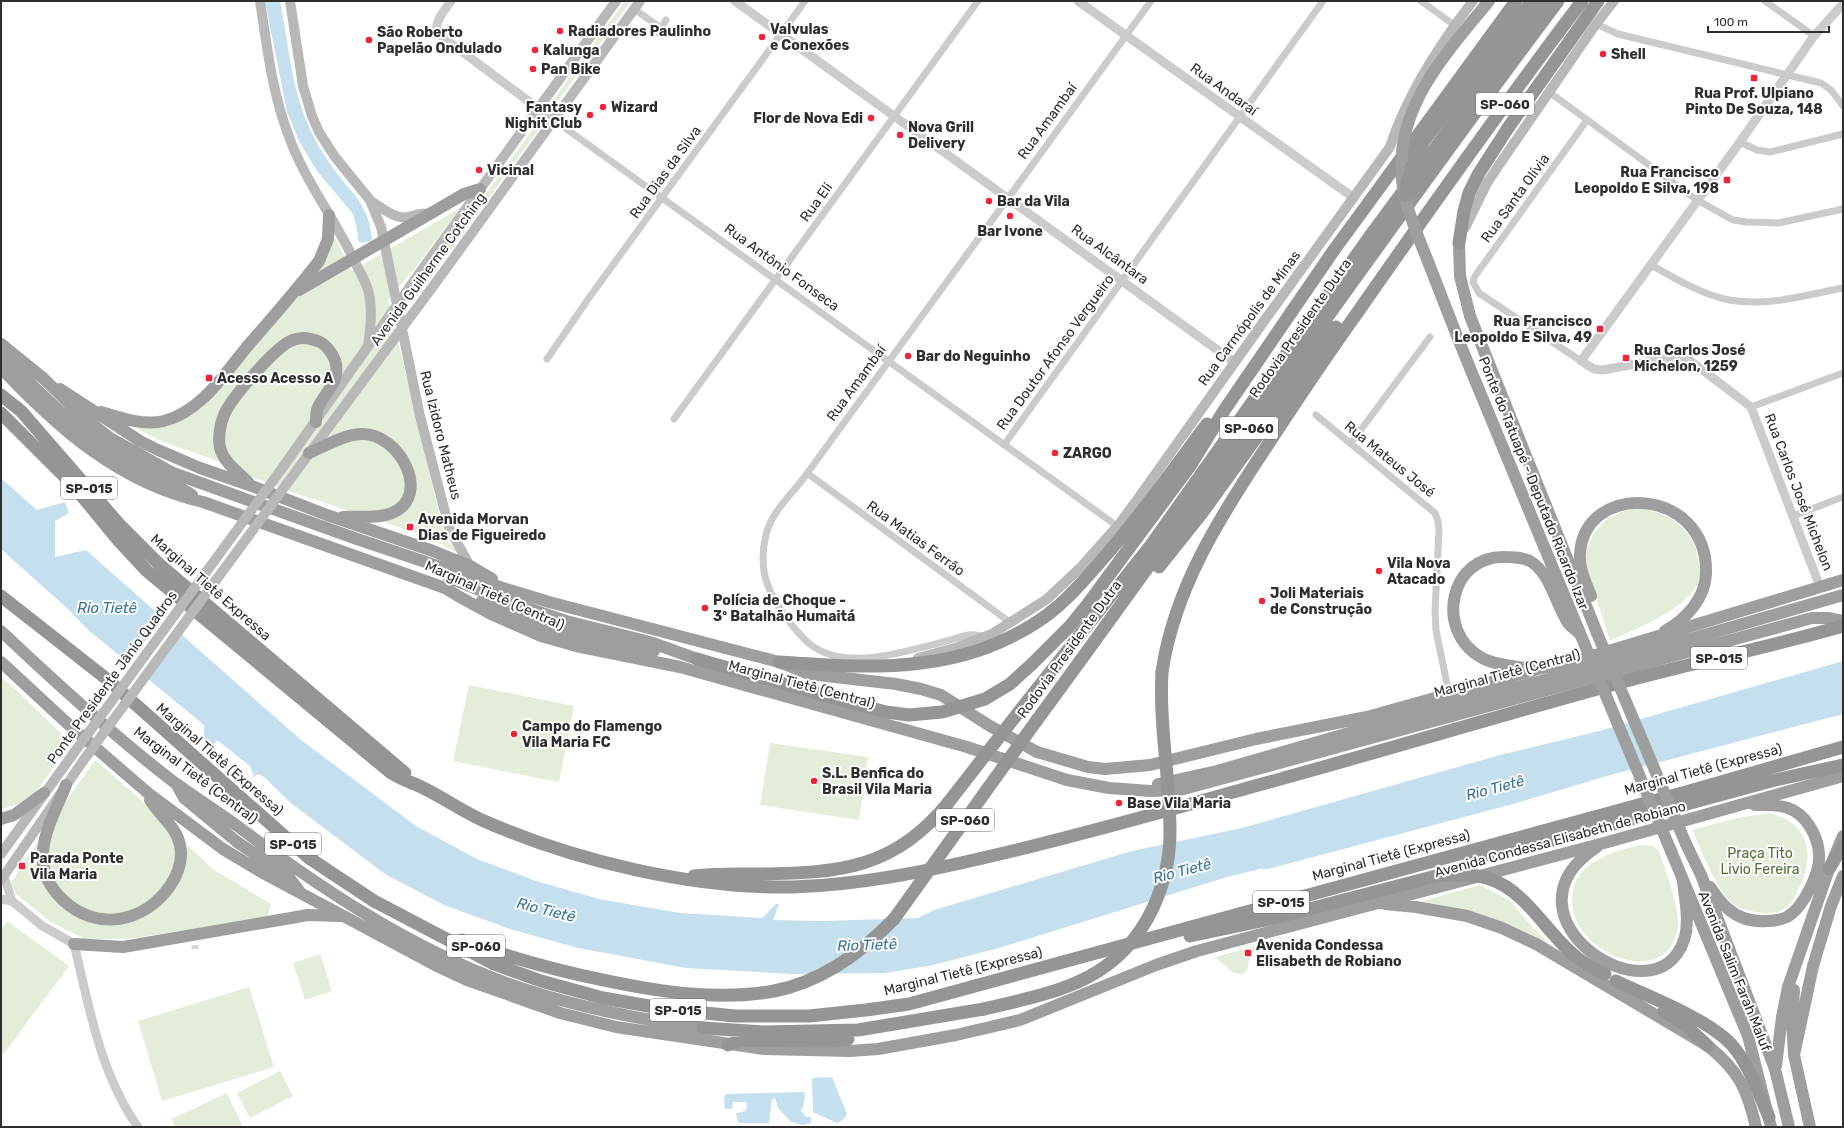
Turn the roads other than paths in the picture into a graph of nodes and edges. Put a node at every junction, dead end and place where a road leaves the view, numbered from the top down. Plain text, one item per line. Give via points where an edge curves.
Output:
1 (260, 1) edge
2 (290, 1) edge
3 (451, 1) edge
4 (616, 1) edge
5 (735, 1) edge
6 (805, 1) edge
7 (978, 1) edge
8 (1078, 1) edge
9 (1151, 1) edge
10 (1323, 1) edge
11 (1421, 1) edge
12 (1473, 1) edge
13 (1489, 1) edge
14 (1516, 1) edge
15 (1532, 1) edge
16 (1544, 1) edge
17 (1558, 1) edge
18 (1582, 1) edge
19 (1598, 1) edge
20 (1614, 1) edge
21 (1765, 1) edge
22 (1843, 4) edge
23 (637, 5) edge
24 (666, 20) dead end
25 (1596, 24) junction
26 (1454, 25) junction
27 (781, 34) junction
28 (1126, 35) junction
29 (1814, 36) junction
30 (1788, 74) junction
31 (1549, 92) junction
32 (1843, 106) edge
33 (538, 108) junction
34 (895, 116) junction
35 (1239, 117) junction
36 (554, 120) junction
37 (1587, 120) junction
38 (1843, 134) edge
39 (1740, 142) junction
40 (480, 189) junction
41 (1405, 195) junction
42 (662, 198) junction
43 (1008, 198) junction
44 (1354, 198) junction
45 (370, 200) junction
46 (1697, 200) junction
47 (1430, 209) junction
48 (1843, 209) edge
49 (429, 214) junction
50 (329, 215) junction
51 (384, 241) junction
52 (1459, 242) junction
53 (353, 258) junction
54 (1652, 265) junction
55 (775, 279) junction
56 (1122, 281) junction
57 (1843, 288) edge
58 (1479, 293) joint
59 (293, 294) junction
60 (397, 306) junction
61 (402, 329) junction
62 (1430, 337) dead end
63 (1, 344) edge
64 (368, 347) junction
65 (1, 355) edge
66 (547, 359) dead end
67 (1581, 361) junction
68 (889, 362) junction
69 (1234, 362) junction
70 (1, 368) edge
71 (1843, 373) edge
72 (43, 378) junction
73 (1, 385) edge
74 (1, 395) edge
75 (1751, 407) junction
76 (1224, 409) junction
77 (93, 410) junction
78 (21, 411) junction
79 (1, 413) edge
80 (1316, 415) dead end
81 (674, 419) dead end
82 (316, 422) junction
83 (1351, 443) junction
84 (1004, 445) junction
85 (309, 453) junction
86 (807, 473) junction
87 (294, 474) joint
88 (252, 486) junction
89 (1843, 497) edge
90 (204, 502) junction
91 (1792, 516) junction
92 (335, 518) junction
93 (1117, 526) junction
94 (357, 539) junction
95 (470, 566) junction
96 (1843, 580) edge
97 (1820, 587) junction
98 (445, 588) junction
99 (510, 590) junction
100 (1843, 595) edge
101 (1, 596) edge
102 (1843, 622) edge
103 (1011, 623) junction
104 (1843, 626) edge
105 (1595, 630) junction
106 (1, 631) edge
107 (1579, 633) junction
108 (984, 637) junction
109 (1653, 638) junction
110 (1097, 640) junction
111 (702, 660) junction
112 (1, 662) edge
113 (779, 662) junction
114 (877, 667) junction
115 (1538, 669) junction
116 (1, 671) edge
117 (15, 676) junction
118 (1449, 694) junction
119 (1394, 720) junction
120 (1843, 747) edge
121 (1212, 749) junction
122 (1843, 755) edge
123 (1843, 765) edge
124 (1843, 776) edge
125 (1775, 780) junction
126 (177, 784) junction
127 (66, 785) junction
128 (418, 785) junction
129 (1179, 785) junction
130 (44, 793) junction
131 (148, 793) junction
132 (1742, 805) junction
133 (1, 819) edge
134 (1843, 836) edge
135 (1604, 843) junction
136 (1843, 845) edge
137 (1671, 851) joint
138 (1, 854) edge
139 (1428, 862) junction
140 (1829, 869) junction
141 (1701, 876) junction
142 (1843, 876) edge
143 (3, 878) edge
144 (683, 878) junction
145 (1684, 882) junction
146 (304, 896) junction
147 (1, 899) edge
148 (12, 901) junction
149 (1376, 903) junction
150 (344, 916) junction
151 (1168, 933) junction
152 (433, 934) junction
153 (74, 944) junction
154 (1797, 959) junction
155 (1610, 978) junction
156 (935, 997) junction
157 (940, 1018) junction
158 (702, 1028) junction
159 (728, 1045) junction
160 (1708, 1046) junction
161 (1794, 1055) junction
162 (1775, 1069) junction
163 (1807, 1108) junction
164 (1770, 1122) edge
165 (138, 1127) edge
166 (1756, 1127) edge
167 (1789, 1127) edge
168 (1810, 1127) edge
169 (1814, 1127) edge

1 - 50 main road via 278,102 288,136
2 - 45 main road via 303,86 312,116 335,157
3 - 33 street, Rua Antônio Fonseca via 436,28 441,37
4 - 33 main road, Avenida Guilherme Cotching
5 - 27 street, Rua Alcântara
6 - 27 street, Rua Dias da Silva
7 - 34 street, Rua Eli
8 - 28 street, Rua Andaraí
9 - 28 street, Rua Amambaí
10 - 35 street, Rua Doutor Afonso Vergueiro
11 - 26 street
12 - 26 main road, Rua Carmópolis de Minas
13 - 41 highway, Ponte do Tatuapé - Deputado Ricardo Izar, bridge via 1426,82 1415,104 1403,145 1401,167
14 - 76 highway, Rodovia Presidente Dutra / SP-060 via 1334,250
15 - 41 highway, bridge via 1423,142 1407,176
16 - 144 highway, Rodovia Presidente Dutra / SP-060, bridge via 1374,231 1151,545 936,819 915,838 893,852 843,869 793,874 704,875
17 - 110 highway, Rodovia Presidente Dutra / SP-060 via 1379,244
18 - 47 highway, SP-060
19 - 52 highway via 1479,173 1464,210
20 - 25 main road
21 - 29 street
22 - 29 street
23 - 24 street via 660,30
23 - 36 main road, Avenida Guilherme Cotching
25 - 30 street via 1618,34
25 - 31 main road
26 - 44 main road, Rua Carmópolis de Minas via 1422,76 1390,147
27 - 34 street, Rua Alcântara
27 - 42 street, Rua Dias da Silva
28 - 35 street, Rua Andaraí
28 - 43 street, Rua Amambaí
29 - 30 street
30 - 32 street via 1821,83 1831,90
30 - 39 street
31 - 37 street
31 - 52 main road via 1487,183
33 - 36 street, Rua Antônio Fonseca
33 - 40 main road, Avenida Guilherme Cotching
34 - 43 street, Rua Alcântara
34 - 55 street, Rua Eli
35 - 44 street, Rua Andaraí
35 - 56 street, Rua Doutor Afonso Vergueiro
36 - 42 street, Rua Antônio Fonseca
36 - 61 main road, Avenida Guilherme Cotching
37 - 46 street
37 - 58 street, Rua Santa Olívia via 1475,276 1473,282
38 - 39 street via 1770,152 1757,150
39 - 46 street
40 - 49 highway via 464,194
40 - 60 main road, Avenida Guilherme Cotching
41 - 107 highway, Ponte do Tatuapé - Deputado Ricardo Izar, bridge via 1456,333
42 - 55 street, Rua Antônio Fonseca
42 - 66 street, Rua Dias da Silva
43 - 56 street, Rua Alcântara
43 - 68 street, Rua Amambaí
44 - 69 main road, Rua Carmópolis de Minas
45 - 49 main road via 402,218 420,212
45 - 51 main road, Rua Izidoro Matheus
46 - 48 street via 1733,220 1747,222 1778,223
46 - 54 street
47 - 110 highway via 1399,242 1358,296 1202,514 1121,615
47 - 157 highway, bridge via 1306,385 1221,517 1177,608 1162,672 1161,718 1169,846 1162,888 1147,920 1121,955 1086,978 1059,990
49 - 51 highway
50 - 53 main road
50 - 59 highway via 328,239 323,253
51 - 53 highway
51 - 60 main road, Rua Izidoro Matheus
52 - 105 highway, Ponte do Tatuapé - Deputado Ricardo Izar via 1460,276 1470,316
53 - 59 highway
53 - 64 main road via 365,280 371,304
54 - 57 street via 1708,294 1742,302 1779,301
54 - 67 street
55 - 68 street, Rua Antônio Fonseca
55 - 81 street, Rua Eli
56 - 69 street, Rua Alcântara
56 - 84 street, Rua Doutor Afonso Vergueiro
58 - 67 street, Rua Carlos José Michelon
59 - 77 highway via 216,385 177,416 164,421 148,422 134,421
60 - 61 main road, Rua Izidoro Matheus
60 - 64 main road, Avenida Guilherme Cotching
61 - 85 main road, Avenida Guilherme Cotching
61 - 95 main road, Rua Izidoro Matheus via 420,416 450,530
62 - 83 street
63 - 72 highway
64 - 82 main road, Avenida Guilherme Cotching
65 - 90 highway via 41,395 88,436 135,466
67 - 75 street, Rua Carlos José Michelon via 1594,369 1602,370 1675,357 1688,359
68 - 84 street, Rua Antônio Fonseca
68 - 86 street, Rua Amambaí
69 - 93 main road, Rua Carmópolis de Minas
70 - 90 highway, Marginal Tietê (Central) via 60,427 107,462 162,491
71 - 75 street
72 - 77 highway
72 - 94 highway via 83,417 137,455 173,473
73 - 78 highway
74 - 78 highway, Marginal Tietê Expressa / SP-015
75 - 91 street, Rua Carlos José Michelon
76 - 111 highway, bridge via 1190,466 1070,626 1010,684 985,699 942,712 886,712
76 - 114 highway via 1209,421 1122,537 1058,607 1028,627 984,648 938,660
77 - 88 highway via 158,450
78 - 128 highway, Marginal Tietê Expressa / SP-015 via 119,524 160,565
79 - 128 highway, SP-015 via 67,478 147,571 373,759 402,780
80 - 83 street, Rua Mateus José
82 - 88 highway via 317,409 334,380 335,360 322,343 304,337 280,347 235,397 224,415 220,441 223,456
82 - 130 main road, Ponte Presidente Jânio Quadros, bridge
83 - 118 street, Rua Mateus José via 1435,513 1439,531 1436,630
84 - 93 street, Rua Antônio Fonseca
85 - 87 main road, Avenida Guilherme Cotching
85 - 92 highway via 343,438 370,434 385,440 405,464 410,490 406,502 401,507 391,513
86 - 103 street, Rua Matias Ferrão
86 - 108 street, Rua Amambaí via 772,517 762,555 764,578 770,594 802,637 822,652 849,659 872,658 907,651 972,634
87 - 127 main road, Ponte Presidente Jânio Quadros, bridge
88 - 92 highway
89 - 91 street
90 - 98 highway, Marginal Tietê (Central)
91 - 97 street, Rua Carlos José Michelon
92 - 95 highway via 407,541
93 - 103 main road, Rua Carmópolis de Minas via 1066,584 1047,600
94 - 99 highway
94 - 111 highway via 512,604 566,621 650,642
95 - 99 highway
96 - 97 highway
97 - 109 highway
98 - 111 highway via 563,632
98 - 129 highway, Marginal Tietê (Central) via 491,614 542,636 688,669 967,747 1067,780 1109,788 1150,791
99 - 113 highway
100 - 119 highway, Marginal Tietê (Central) via 1579,671
101 - 152 highway, Marginal Tietê (Expressa) / SP-015 via 108,680 309,858 374,901
102 - 129 highway, Marginal Tietê (Central) via 1829,618 1812,618
103 - 108 main road
104 - 144 highway, SP-015 via 1626,681 1072,837 909,874 794,887 711,884
105 - 109 highway via 1597,614 1582,572 1580,555 1583,539 1590,526 1610,508 1638,503 1656,506 1686,519 1702,545 1706,564 1703,589 1696,604 1671,628
105 - 141 highway, Ponte do Tatuapé - Deputado Ricardo Izar, bridge
106 - 126 highway, Marginal Tietê (Central) via 78,701
107 - 115 highway via 1569,624 1542,572 1529,561 1498,556 1469,569 1460,580 1455,593 1453,609 1460,638 1481,658 1495,663
107 - 137 highway, Ponte do Tatuapé - Deputado Ricardo Izar, bridge
108 - 114 main road via 926,656
109 - 115 highway via 1576,661
110 - 152 highway, Rodovia Presidente Dutra / SP-060, bridge via 894,919 874,940 836,968 775,991 746,995 664,991 631,986 519,960 448,935
112 - 117 highway
113 - 114 highway
113 - 121 highway via 809,674 896,684 941,695 1037,752 1088,767 1105,769 1150,765
115 - 118 highway
116 - 117 highway
117 - 131 highway
118 - 121 highway via 1367,717
119 - 121 highway via 1222,751
119 - 129 highway, Marginal Tietê (Central) via 1217,771
120 - 139 highway, Marginal Tietê (Expressa) / SP-015
122 - 125 highway, Marginal Tietê (Expressa) / SP-015 via 1789,771
123 - 125 highway
124 - 132 highway, Avenida Condessa Elisabeth de Robiano
125 - 139 highway, SP-015 via 1558,839 1488,855
126 - 146 highway via 184,798 237,842 288,876
126 - 158 highway, Marginal Tietê (Central) via 318,884 410,939 458,963 507,984 579,1005 646,1020
127 - 131 highway via 45,838 43,864 48,882 56,894 70,907 98,919 128,917 152,906 173,882 179,868 181,857 178,840 170,825 151,802
127 - 143 main road
128 - 144 highway, SP-015 via 456,807 525,838 582,856
130 - 133 highway via 18,813
130 - 138 main road
131 - 146 highway, Avenida Condessa Elisabeth de Robiano via 223,849
132 - 135 highway, Avenida Condessa Elisabeth de Robiano
132 - 141 highway via 1776,805 1789,808 1806,821 1817,843 1819,855 1818,867 1809,891 1800,906 1787,917 1757,922 1742,918 1726,907
134 - 140 highway
135 - 145 highway via 1588,854 1570,872 1564,884 1562,899 1568,927 1577,940 1591,953 1613,966 1652,971 1665,966 1675,957 1684,939 1686,924
135 - 149 highway, Avenida Condessa Elisabeth de Robiano
136 - 140 highway
137 - 145 highway, Avenida Salim Farah Maluf
139 - 151 highway, Marginal Tietê (Expressa) / SP-015
140 - 154 highway
141 - 162 highway
142 - 161 highway via 1812,966
143 - 148 street
145 - 164 highway, Avenida Salim Farah Maluf via 1748,1036
146 - 150 highway, Avenida Condessa Elisabeth de Robiano
147 - 148 street
148 - 153 street via 41,926
149 - 159 highway, Avenida Condessa Elisabeth de Robiano via 1177,958 1020,1020 963,1034 878,1049 850,1051
149 - 160 highway via 1467,916 1502,928 1536,944
150 - 153 highway via 308,915 123,947
150 - 159 highway, Avenida Condessa Elisabeth de Robiano via 467,980 560,1013 616,1027
151 - 155 highway, bridge via 1186,936 1275,918 1436,876 1474,875 1507,888 1525,903 1573,955
151 - 156 highway, Marginal Tietê (Expressa) / SP-015
152 - 156 highway, Marginal Tietê (Expressa) / SP-015 via 494,964 541,981 603,998 666,1009 735,1016 809,1016 908,1004
153 - 165 street via 101,1050 117,1092
154 - 161 highway, Avenida Salim Farah Maluf via 1792,1020
154 - 162 highway via 1788,987
155 - 160 highway via 1686,1026
155 - 164 highway via 1695,1018 1718,1032 1731,1044 1750,1073
156 - 158 highway via 919,1008 840,1021 728,1023
157 - 158 highway via 837,1031 764,1032
157 - 159 highway via 925,1028 894,1034 832,1040 742,1040
160 - 166 highway via 1728,1064 1750,1098
161 - 163 highway, Avenida Salim Farah Maluf
162 - 167 highway
163 - 168 highway, Avenida Salim Farah Maluf
163 - 169 street

